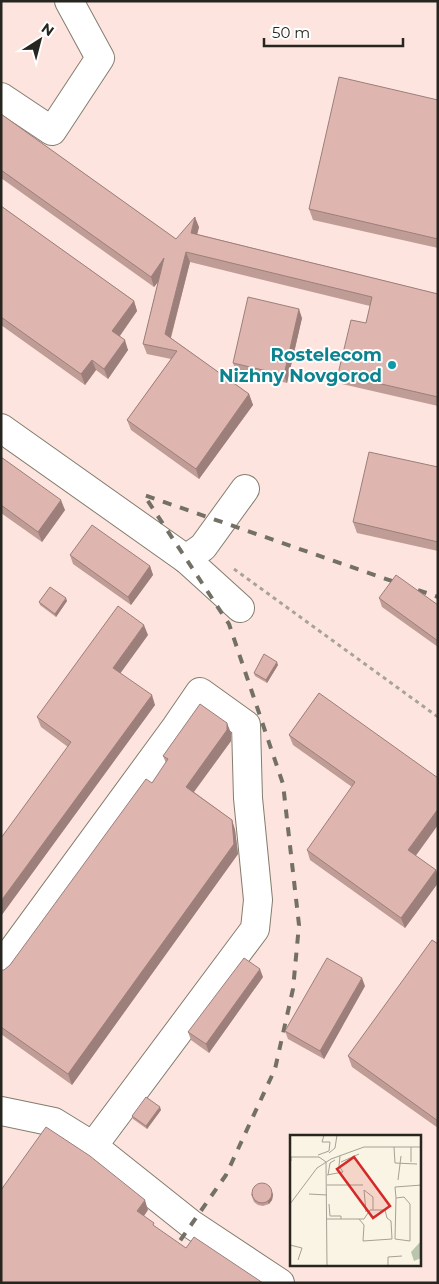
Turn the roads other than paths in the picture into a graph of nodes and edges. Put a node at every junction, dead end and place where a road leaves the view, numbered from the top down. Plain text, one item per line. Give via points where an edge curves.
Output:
1 (69, 1) edge
2 (1, 96) edge
3 (1, 428) edge
4 (245, 489) dead end
5 (194, 553) junction
6 (240, 608) dead end
7 (1, 966) edge
8 (1, 1111) edge
9 (93, 1146) junction
10 (280, 1283) edge

1 - 2 lane via 100,58 52,131
3 - 5 lane
4 - 5 lane
5 - 6 lane
7 - 9 lane via 200,692 246,725 248,798 258,900 254,929
8 - 9 lane via 54,1122
9 - 10 lane via 191,1224

